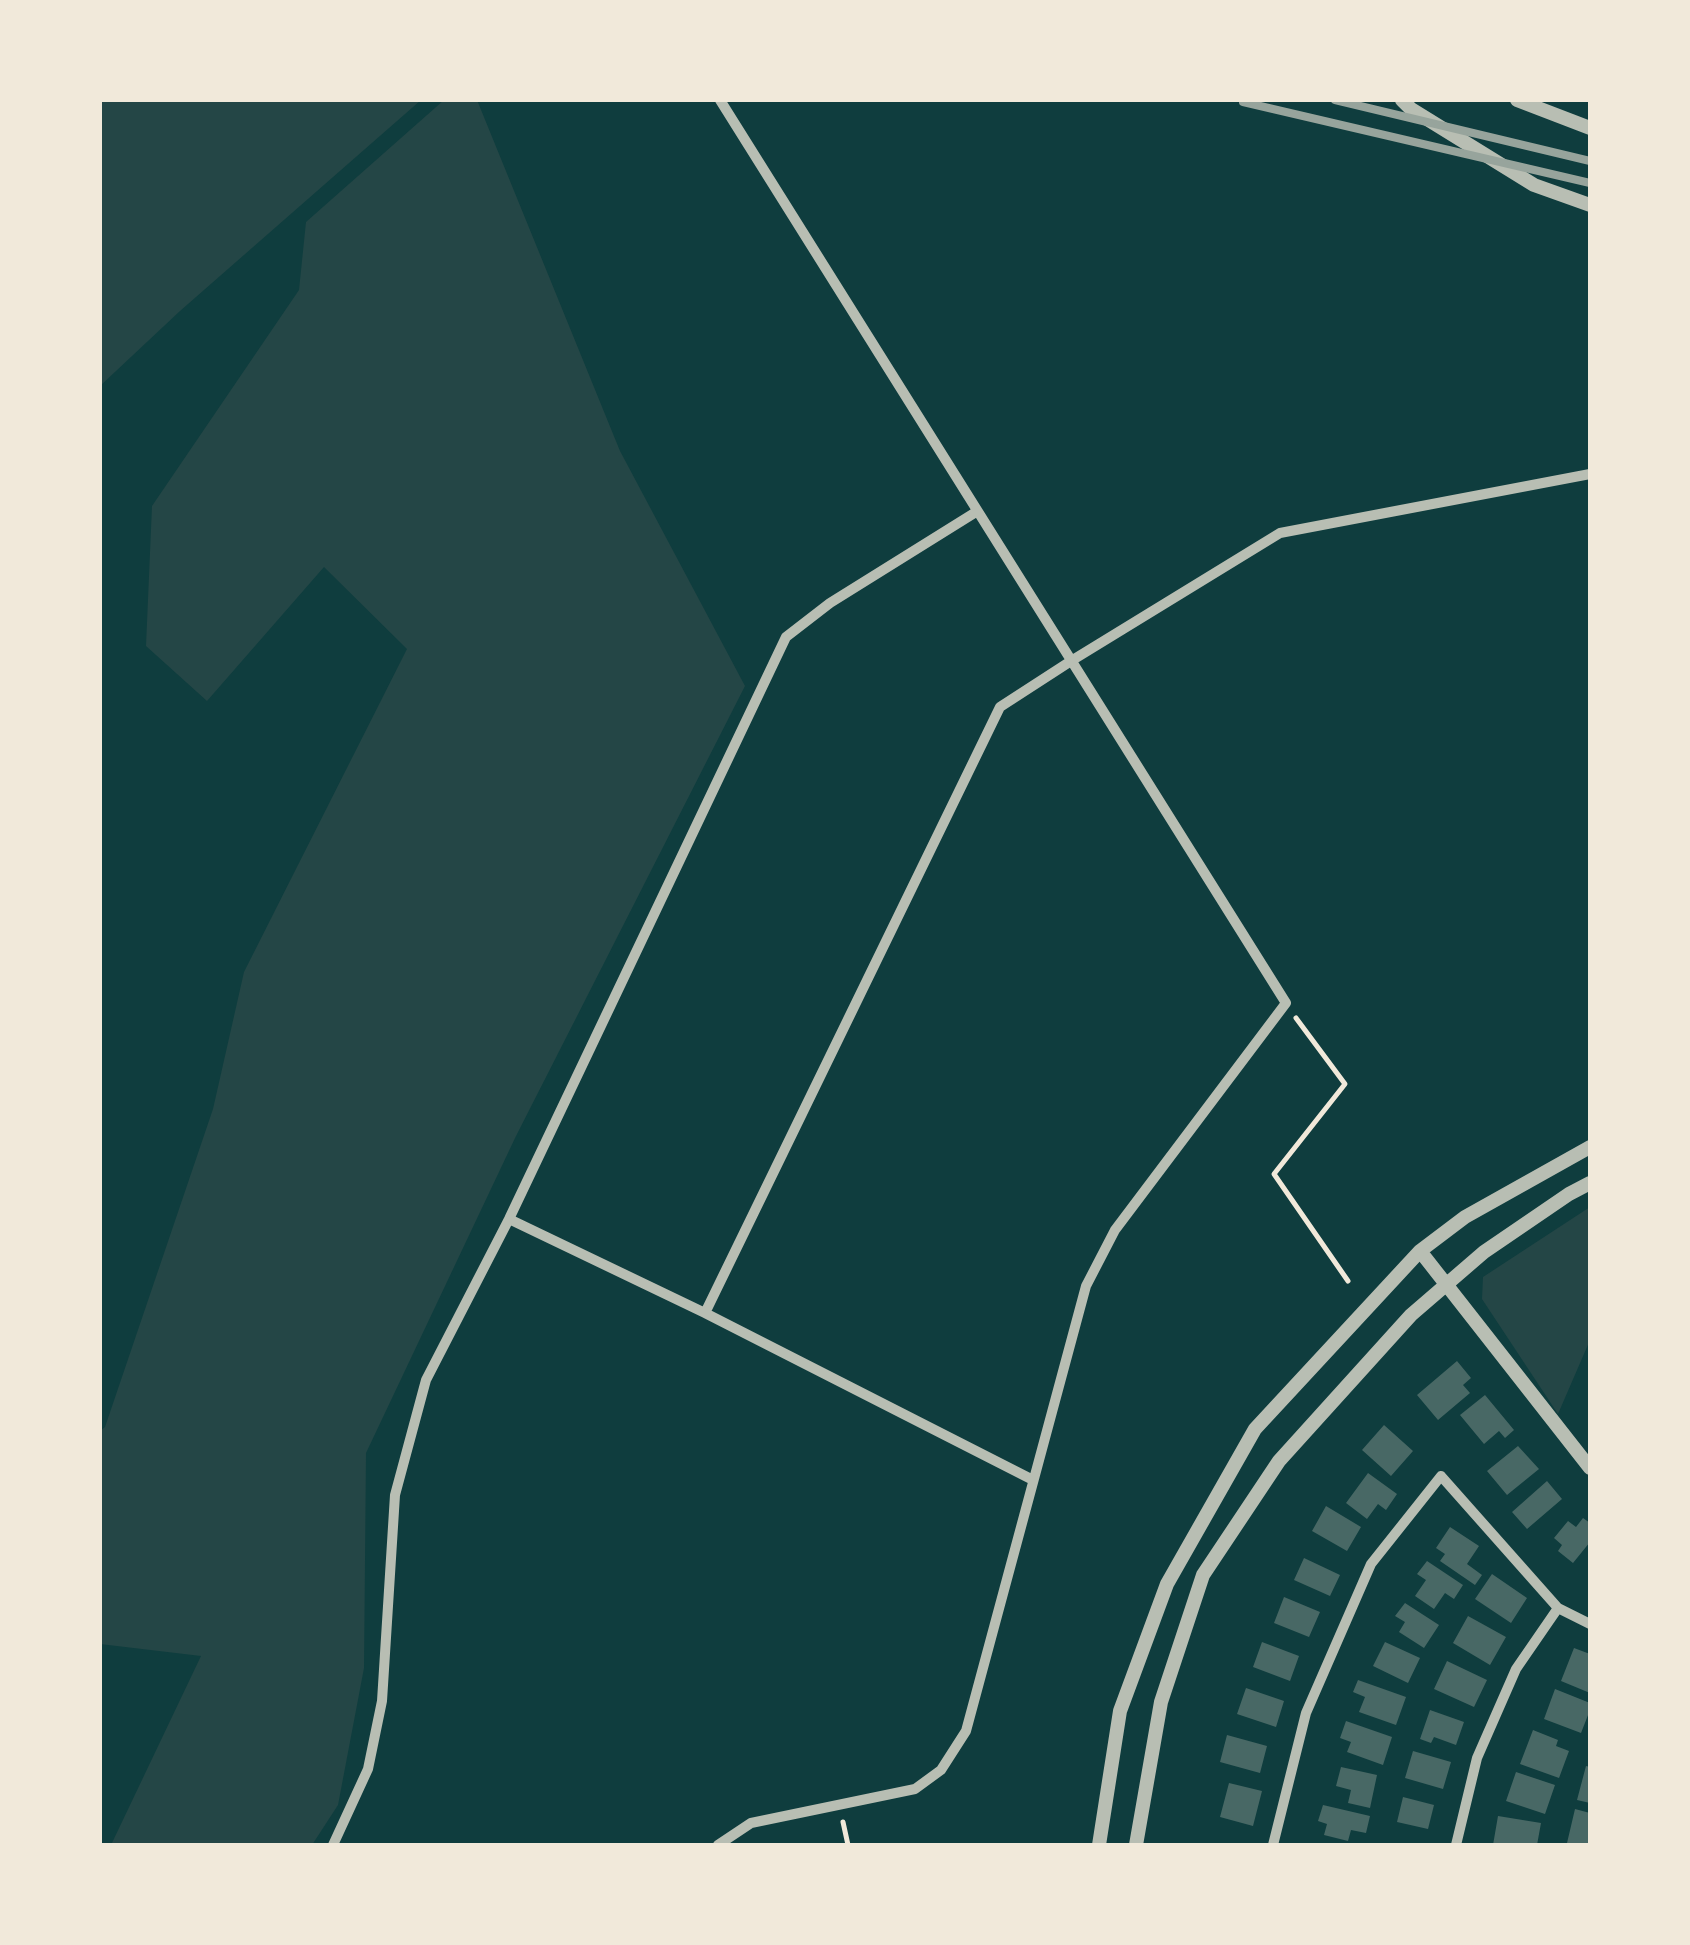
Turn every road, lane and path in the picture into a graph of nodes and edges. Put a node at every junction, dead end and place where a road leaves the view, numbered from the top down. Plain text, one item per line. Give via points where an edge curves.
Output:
1 (720, 100) edge
2 (1402, 100) edge
3 (1517, 100) edge
4 (1590, 128) edge
5 (1590, 205) edge
6 (1590, 474) edge
7 (976, 512) junction
8 (1071, 661) junction
9 (1286, 1003) junction
10 (1590, 1147) edge
11 (1590, 1184) edge
12 (509, 1219) junction
13 (1420, 1250) junction
14 (1348, 1281) dead end
15 (1446, 1285) junction
16 (705, 1313) junction
17 (1590, 1468) edge
18 (1033, 1480) junction
19 (1558, 1608) junction
20 (1590, 1624) edge
21 (333, 1845) edge
22 (718, 1845) edge
23 (1099, 1845) edge
24 (1136, 1845) edge
25 (1274, 1845) edge
26 (1456, 1845) edge

1 - 7 street
2 - 5 street via 1534,185
3 - 4 street
6 - 8 street via 1280,533
7 - 8 street
7 - 12 street via 786,638
8 - 9 street
8 - 16 street via 1000,708
9 - 14 path via 1345,1084 1274,1174
9 - 18 street via 1115,1230 1086,1286
10 - 13 street via 1466,1216
11 - 15 street via 1484,1252
12 - 16 street
12 - 21 street via 426,1380 395,1495 382,1701 368,1770
13 - 15 street
13 - 23 street via 1254,1430 1167,1584 1120,1711
15 - 17 street
15 - 24 street via 1279,1460 1203,1575 1161,1702
16 - 18 street
18 - 22 street via 966,1731 941,1770 914,1789 750,1824
19 - 20 street
19 - 25 street via 1440,1476 1371,1564 1306,1713
19 - 26 street via 1516,1669 1477,1758

